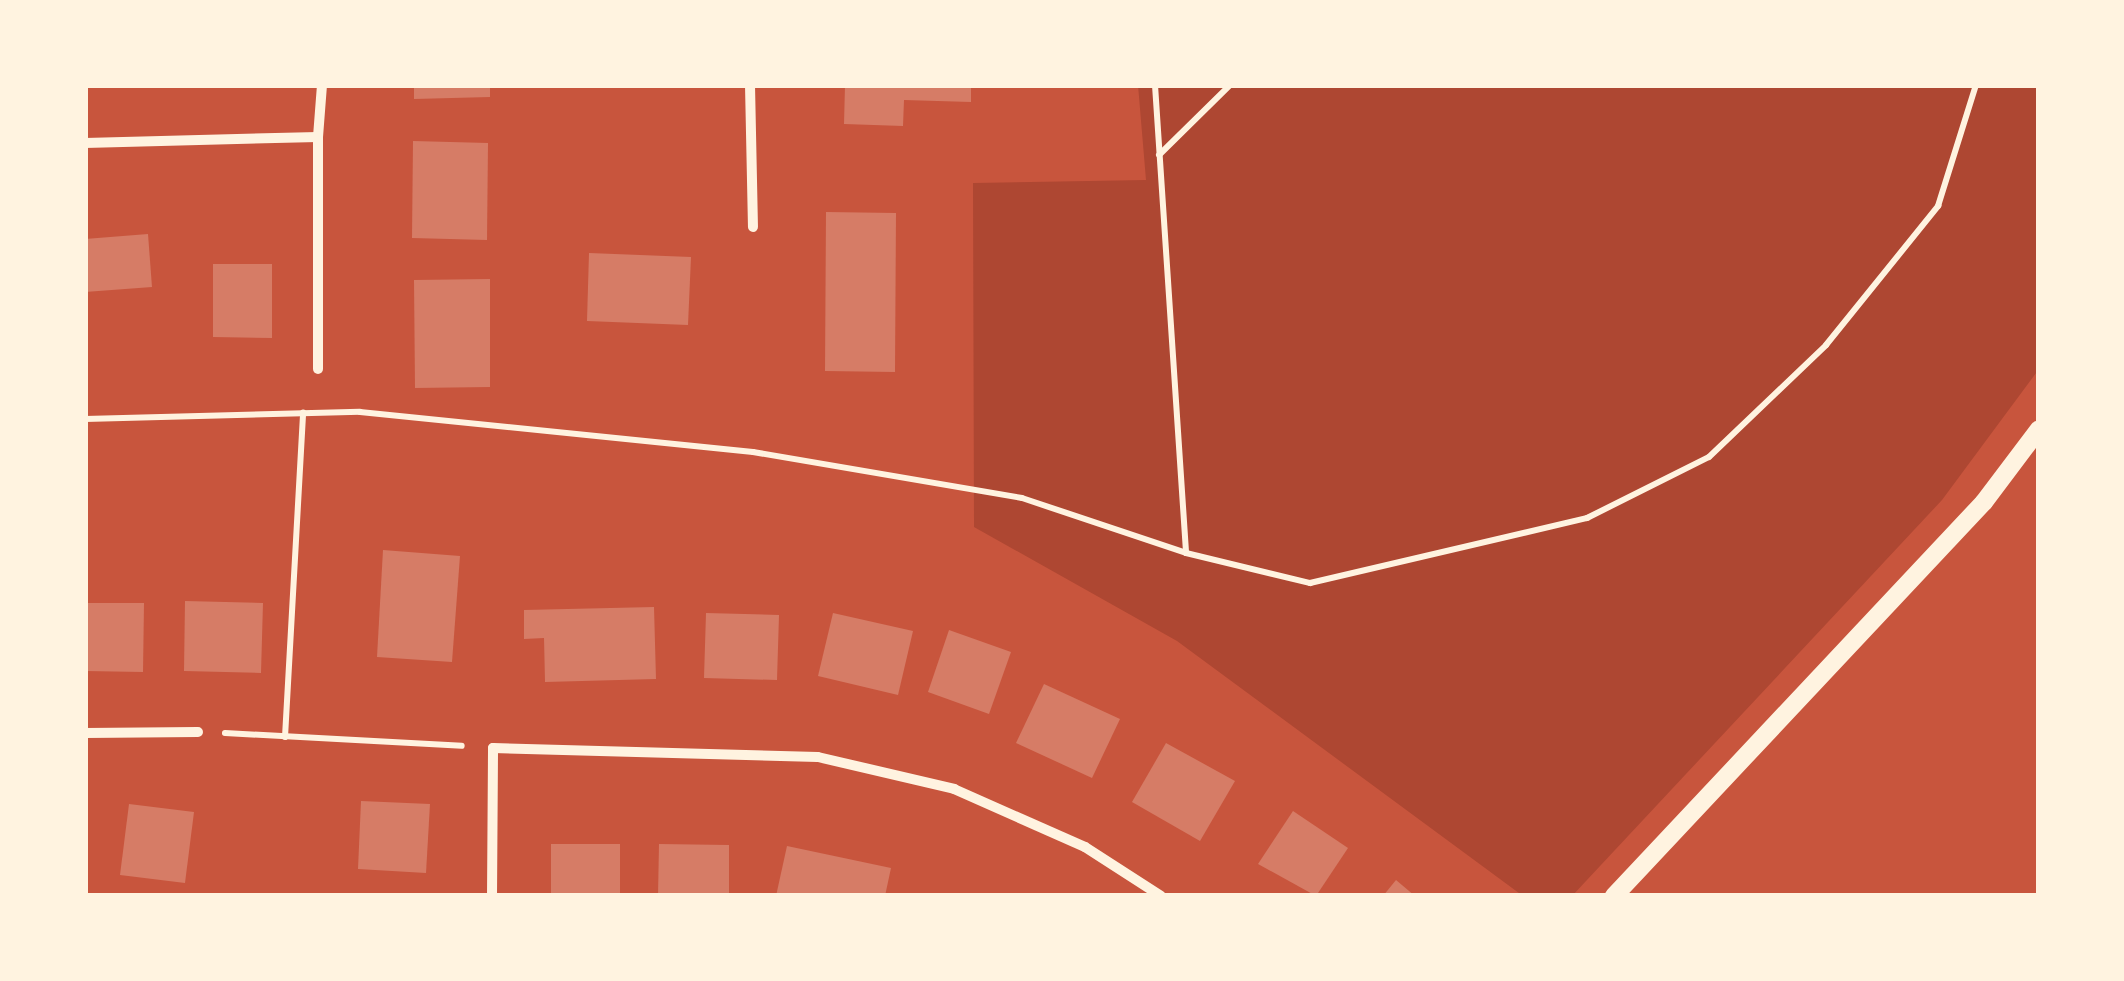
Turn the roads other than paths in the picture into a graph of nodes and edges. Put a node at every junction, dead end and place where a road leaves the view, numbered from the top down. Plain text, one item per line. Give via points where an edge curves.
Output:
1 (322, 85) edge
2 (750, 85) edge
3 (318, 137) junction
4 (85, 143) edge
5 (753, 228) dead end
6 (318, 369) dead end
7 (2039, 429) edge
8 (198, 732) road end
9 (85, 733) edge
10 (492, 896) edge
11 (1161, 896) edge
12 (1614, 896) edge

1 - 3 street
2 - 5 street
3 - 4 street
3 - 6 street
7 - 12 street via 1984,502
8 - 9 street
10 - 11 street via 493,748 818,757 954,789 1085,846

